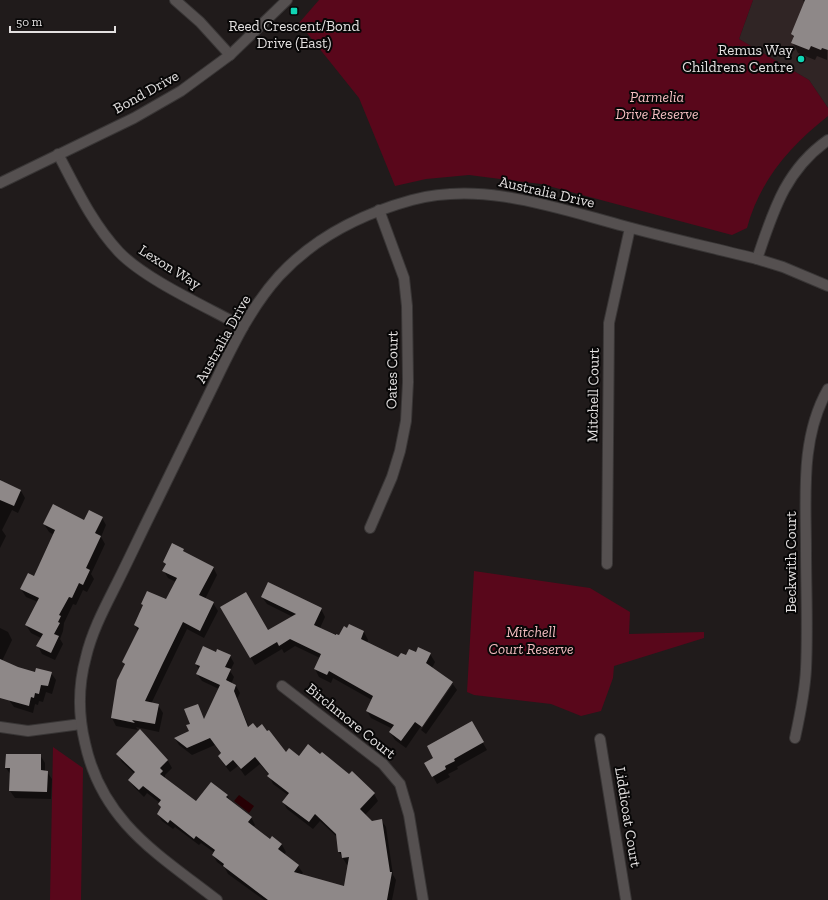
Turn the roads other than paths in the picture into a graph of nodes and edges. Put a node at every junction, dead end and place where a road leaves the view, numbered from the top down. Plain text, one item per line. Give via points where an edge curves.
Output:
1 (175, 0) edge
2 (287, 0) edge
3 (230, 55) junction
4 (828, 140) edge
5 (58, 154) junction
6 (0, 183) edge
7 (379, 210) junction
8 (630, 228) junction
9 (757, 259) junction
10 (828, 286) edge
11 (243, 327) junction
12 (828, 389) edge
13 (370, 528) dead end
14 (607, 564) dead end
15 (282, 686) dead end
16 (81, 724) junction
17 (0, 727) edge
18 (795, 738) dead end
19 (600, 739) dead end
20 (211, 898) edge
21 (423, 900) edge
22 (626, 900) edge

1 - 3 street via 200,22
2 - 3 street, Bond Drive
3 - 5 street, Bond Drive via 160,103
4 - 9 street via 802,164 784,188 776,202
5 - 6 street, Bond Drive
5 - 11 street, Lexon Way via 89,213 120,252 141,270
7 - 8 street, Australia Drive via 421,197 481,194 531,202
7 - 11 street, Australia Drive via 335,230 294,261 265,293
7 - 13 street, Oates Court via 404,278 408,382 406,421 400,451
8 - 9 street, Australia Drive
8 - 14 street, Mitchell Court via 609,323
9 - 10 street, Australia Drive
11 - 16 street, Australia Drive via 98,622 82,673 79,707
12 - 18 street, Beckwith Court via 818,410 808,445 806,668
15 - 21 street, Birchmore Court via 383,764 400,784 410,815
16 - 17 street via 28,731
16 - 20 street, Australia Drive via 96,778 118,815 141,841
19 - 22 street, Liddicoat Court

